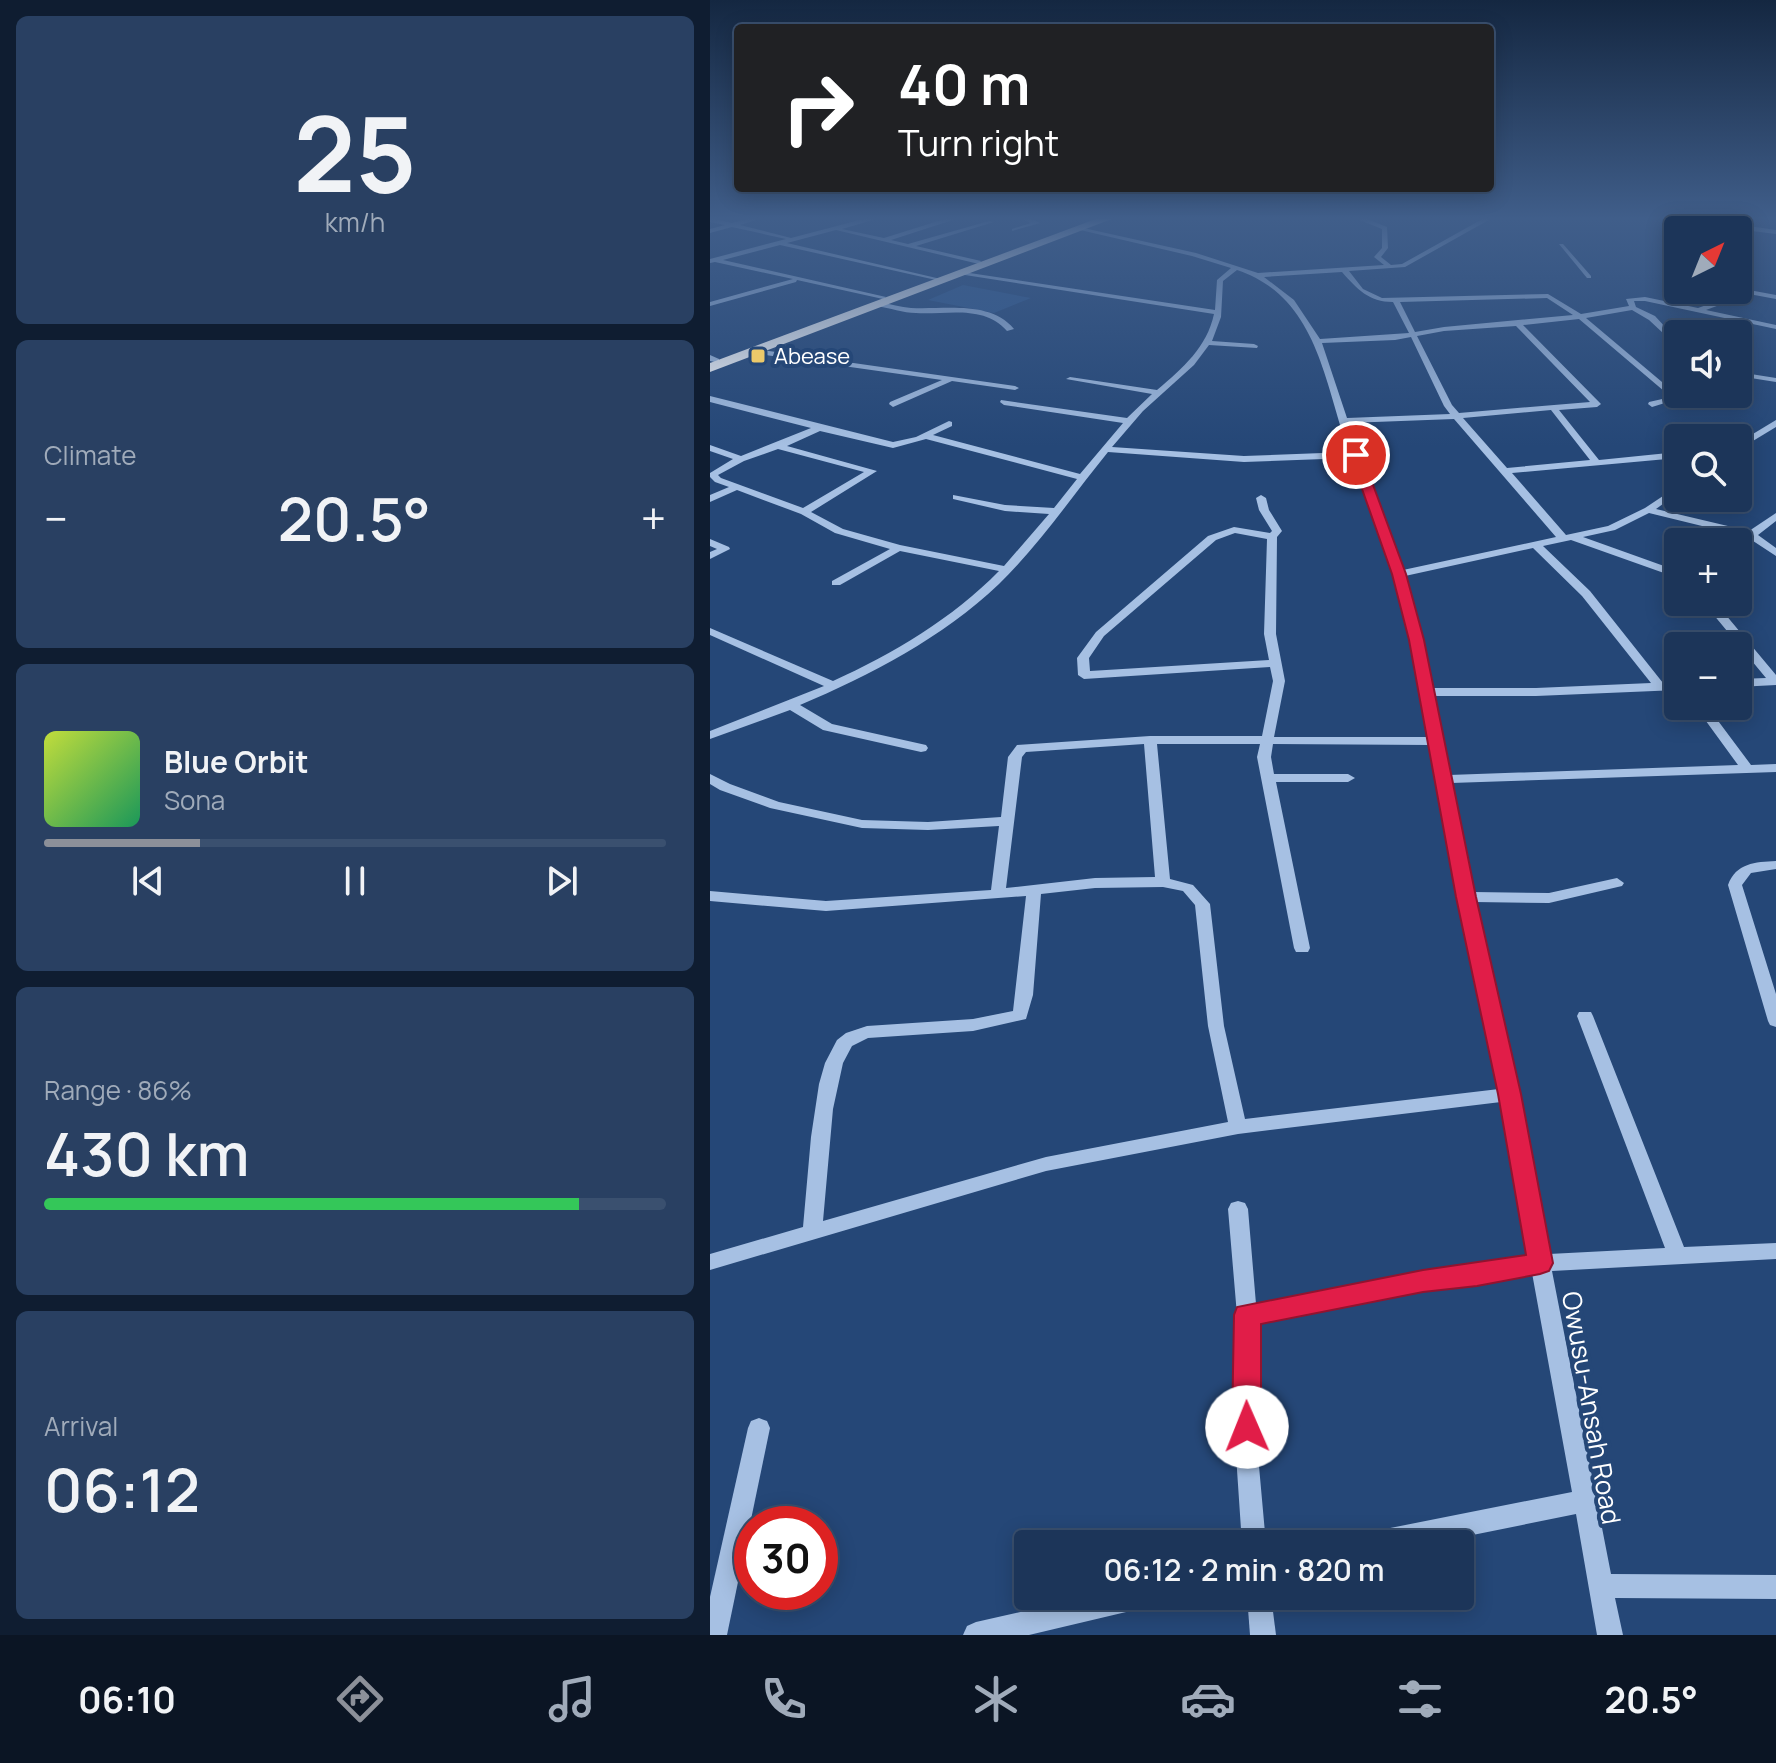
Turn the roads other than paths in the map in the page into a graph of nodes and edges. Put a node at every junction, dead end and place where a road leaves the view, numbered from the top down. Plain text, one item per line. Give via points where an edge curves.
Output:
1 (716, 293) edge
2 (747, 293) edge
3 (850, 293) edge
4 (903, 293) edge
5 (1096, 293) edge
6 (1218, 293) edge
7 (1282, 293) edge
8 (1366, 293) edge
9 (1545, 293) edge
10 (1745, 293) edge
11 (1756, 293) edge
12 (1548, 296) junction
13 (734, 297) junction
14 (1776, 297) edge
15 (1396, 300) junction
16 (882, 301) junction
17 (710, 304) edge
18 (1633, 308) junction
19 (1701, 309) junction
20 (912, 310) junction
21 (1216, 312) junction
22 (945, 317) dead end
23 (1581, 317) junction
24 (1518, 324) junction
25 (1776, 327) edge
26 (1010, 329) dead end
27 (1664, 330) edge
28 (1412, 335) junction
29 (1318, 341) junction
30 (1206, 343) junction
31 (1254, 346) dead end
32 (755, 351) junction
33 (712, 362) edge
34 (1752, 376) edge
35 (951, 379) junction
36 (1070, 379) dead end
37 (1776, 380) edge
38 (1015, 388) dead end
39 (1157, 392) junction
40 (710, 399) edge
41 (1004, 402) dead end
42 (893, 404) dead end
43 (1652, 404) dead end
44 (1555, 410) junction
45 (1456, 416) junction
46 (1128, 421) junction
47 (1344, 421) junction
48 (1776, 423) edge
49 (949, 424) dead end
50 (819, 428) junction
51 (926, 436) junction
52 (1752, 438) edge
53 (778, 446) junction
54 (710, 448) edge
55 (1106, 449) junction
56 (1356, 455) junction
57 (1664, 457) edge
58 (741, 459) junction
59 (1598, 464) junction
60 (1505, 471) junction
61 (1084, 478) junction
62 (737, 487) junction
63 (956, 497) dead end
64 (1261, 498) dead end
65 (710, 499) edge
66 (1664, 499) edge
67 (1648, 510) junction
68 (1056, 511) junction
69 (804, 512) junction
70 (1776, 516) edge
71 (1722, 528) edge
72 (1752, 534) edge
73 (1752, 536) edge
74 (1272, 537) junction
75 (1567, 537) junction
76 (710, 542) edge
77 (1534, 544) junction
78 (899, 548) junction
79 (1776, 553) edge
80 (710, 556) edge
81 (1004, 569) junction
82 (1664, 570) edge
83 (1399, 574) junction
84 (836, 583) dead end
85 (1721, 616) edge
86 (710, 631) edge
87 (1277, 663) junction
88 (1775, 681) edge
89 (1752, 682) edge
90 (834, 686) junction
91 (1660, 687) junction
92 (1664, 687) edge
93 (1428, 692) junction
94 (789, 704) junction
95 (1711, 720) edge
96 (710, 735) edge
97 (1150, 740) junction
98 (1438, 741) junction
99 (1268, 742) junction
100 (921, 748) dead end
101 (1776, 768) edge
102 (1747, 769) junction
103 (1270, 778) junction
104 (1348, 778) dead end
105 (711, 779) edge
106 (1443, 779) junction
107 (1006, 821) junction
108 (1776, 865) edge
109 (1163, 882) junction
110 (1617, 883) dead end
111 (1034, 890) junction
112 (998, 894) junction
113 (710, 896) edge
114 (1466, 897) junction
115 (1302, 948) dead end
116 (1585, 1016) dead end
117 (1776, 1021) edge
118 (1509, 1094) junction
119 (1238, 1127) junction
120 (1238, 1209) dead end
121 (812, 1234) junction
122 (1776, 1251) edge
123 (1677, 1255) junction
124 (710, 1262) edge
125 (1540, 1263) junction
126 (1247, 1315) junction
127 (759, 1428) dead end
128 (1584, 1501) junction
129 (1253, 1530) edge
130 (1440, 1530) edge
131 (1600, 1586) junction
132 (1776, 1587) edge
133 (1083, 1610) edge
134 (1260, 1610) edge
135 (714, 1635) edge
136 (976, 1635) edge
137 (1263, 1635) edge
138 (1610, 1635) edge

1 - 13 street
2 - 13 street
3 - 16 street
4 - 16 highway
5 - 21 street
6 - 21 street
7 - 29 street, Owusu-Ansah Road
8 - 15 street
9 - 12 street
10 - 19 street
11 - 14 street
12 - 15 street
12 - 23 street
13 - 17 street
15 - 28 street
16 - 20 street
16 - 32 highway
16 - 33 highway
18 - 19 street via 1629,301 1638,298
18 - 23 street
18 - 27 street
19 - 25 street
20 - 22 street
20 - 26 street via 973,312 1003,320
21 - 30 street
23 - 24 street
23 - 43 street via 1677,398
24 - 28 street
24 - 44 street via 1598,403
28 - 29 street
28 - 45 street
29 - 47 street, Owusu-Ansah Road
30 - 31 street
30 - 39 street via 1191,364
32 - 33 highway
32 - 35 street
34 - 37 street
35 - 38 street
35 - 42 street
36 - 39 street
39 - 46 street
40 - 50 street
41 - 46 street
44 - 45 street
44 - 59 street
45 - 47 street
45 - 60 street
46 - 55 street
47 - 56 street, Owusu-Ansah Road
48 - 52 street
49 - 51 street
50 - 51 street via 893,445
50 - 53 street
51 - 61 street
53 - 58 street
53 - 69 street via 872,471
54 - 58 street
55 - 56 street via 1244,459
55 - 61 street
56 - 83 street, Owusu-Ansah Road
57 - 59 street
58 - 62 street via 713,475
59 - 60 street
60 - 75 street
61 - 68 street
62 - 65 street
62 - 69 street
63 - 68 street via 1005,508
64 - 74 street via 1277,531
66 - 67 street
67 - 71 street
67 - 75 street via 1611,528
68 - 81 street
69 - 78 street via 839,531
70 - 72 street
73 - 79 street
74 - 87 street via 1270,634
74 - 87 street via 1234,530 1212,538 1100,634 1083,658 1084,675
75 - 77 street
75 - 82 street
76 - 80 street via 725,549
77 - 83 street
77 - 91 street via 1558,562 1604,613
78 - 81 street
78 - 84 street
81 - 90 street via 975,599 928,633
83 - 93 street, Owusu-Ansah Road
85 - 88 street
86 - 90 street
87 - 99 street via 1279,681
88 - 89 street
90 - 94 street
91 - 92 street
91 - 93 street
93 - 98 street, Owusu-Ansah Road
94 - 96 street
94 - 100 street via 828,727
95 - 102 street
97 - 99 street
97 - 107 street via 1022,748 1015,757
97 - 109 street
98 - 99 street
98 - 106 street, Owusu-Ansah Road
99 - 103 street via 1264,757
101 - 102 street
102 - 106 street
103 - 104 street
103 - 115 street
105 - 107 street via 775,805 862,824
106 - 114 street, Owusu-Ansah Road
107 - 112 street
108 - 117 street via 1750,867 1735,885
109 - 111 street
109 - 119 street via 1188,888 1202,904 1216,1026
110 - 114 street via 1549,898
111 - 112 street
111 - 121 street via 1025,1008 1020,1015 973,1025 867,1032 854,1036 838,1052 824,1105
112 - 113 street via 826,906
114 - 118 street, Owusu-Ansah Road
116 - 123 street
118 - 119 street
118 - 125 street, Owusu-Ansah Road
119 - 121 street via 1046,1164
120 - 126 street
121 - 124 street
122 - 123 street
123 - 125 street
125 - 126 street
125 - 128 street, Owusu-Ansah Road
126 - 129 street
127 - 135 street
128 - 130 street
128 - 131 street, Owusu-Ansah Road
131 - 132 street
131 - 138 street, Owusu-Ansah Road
133 - 136 street
134 - 137 street

